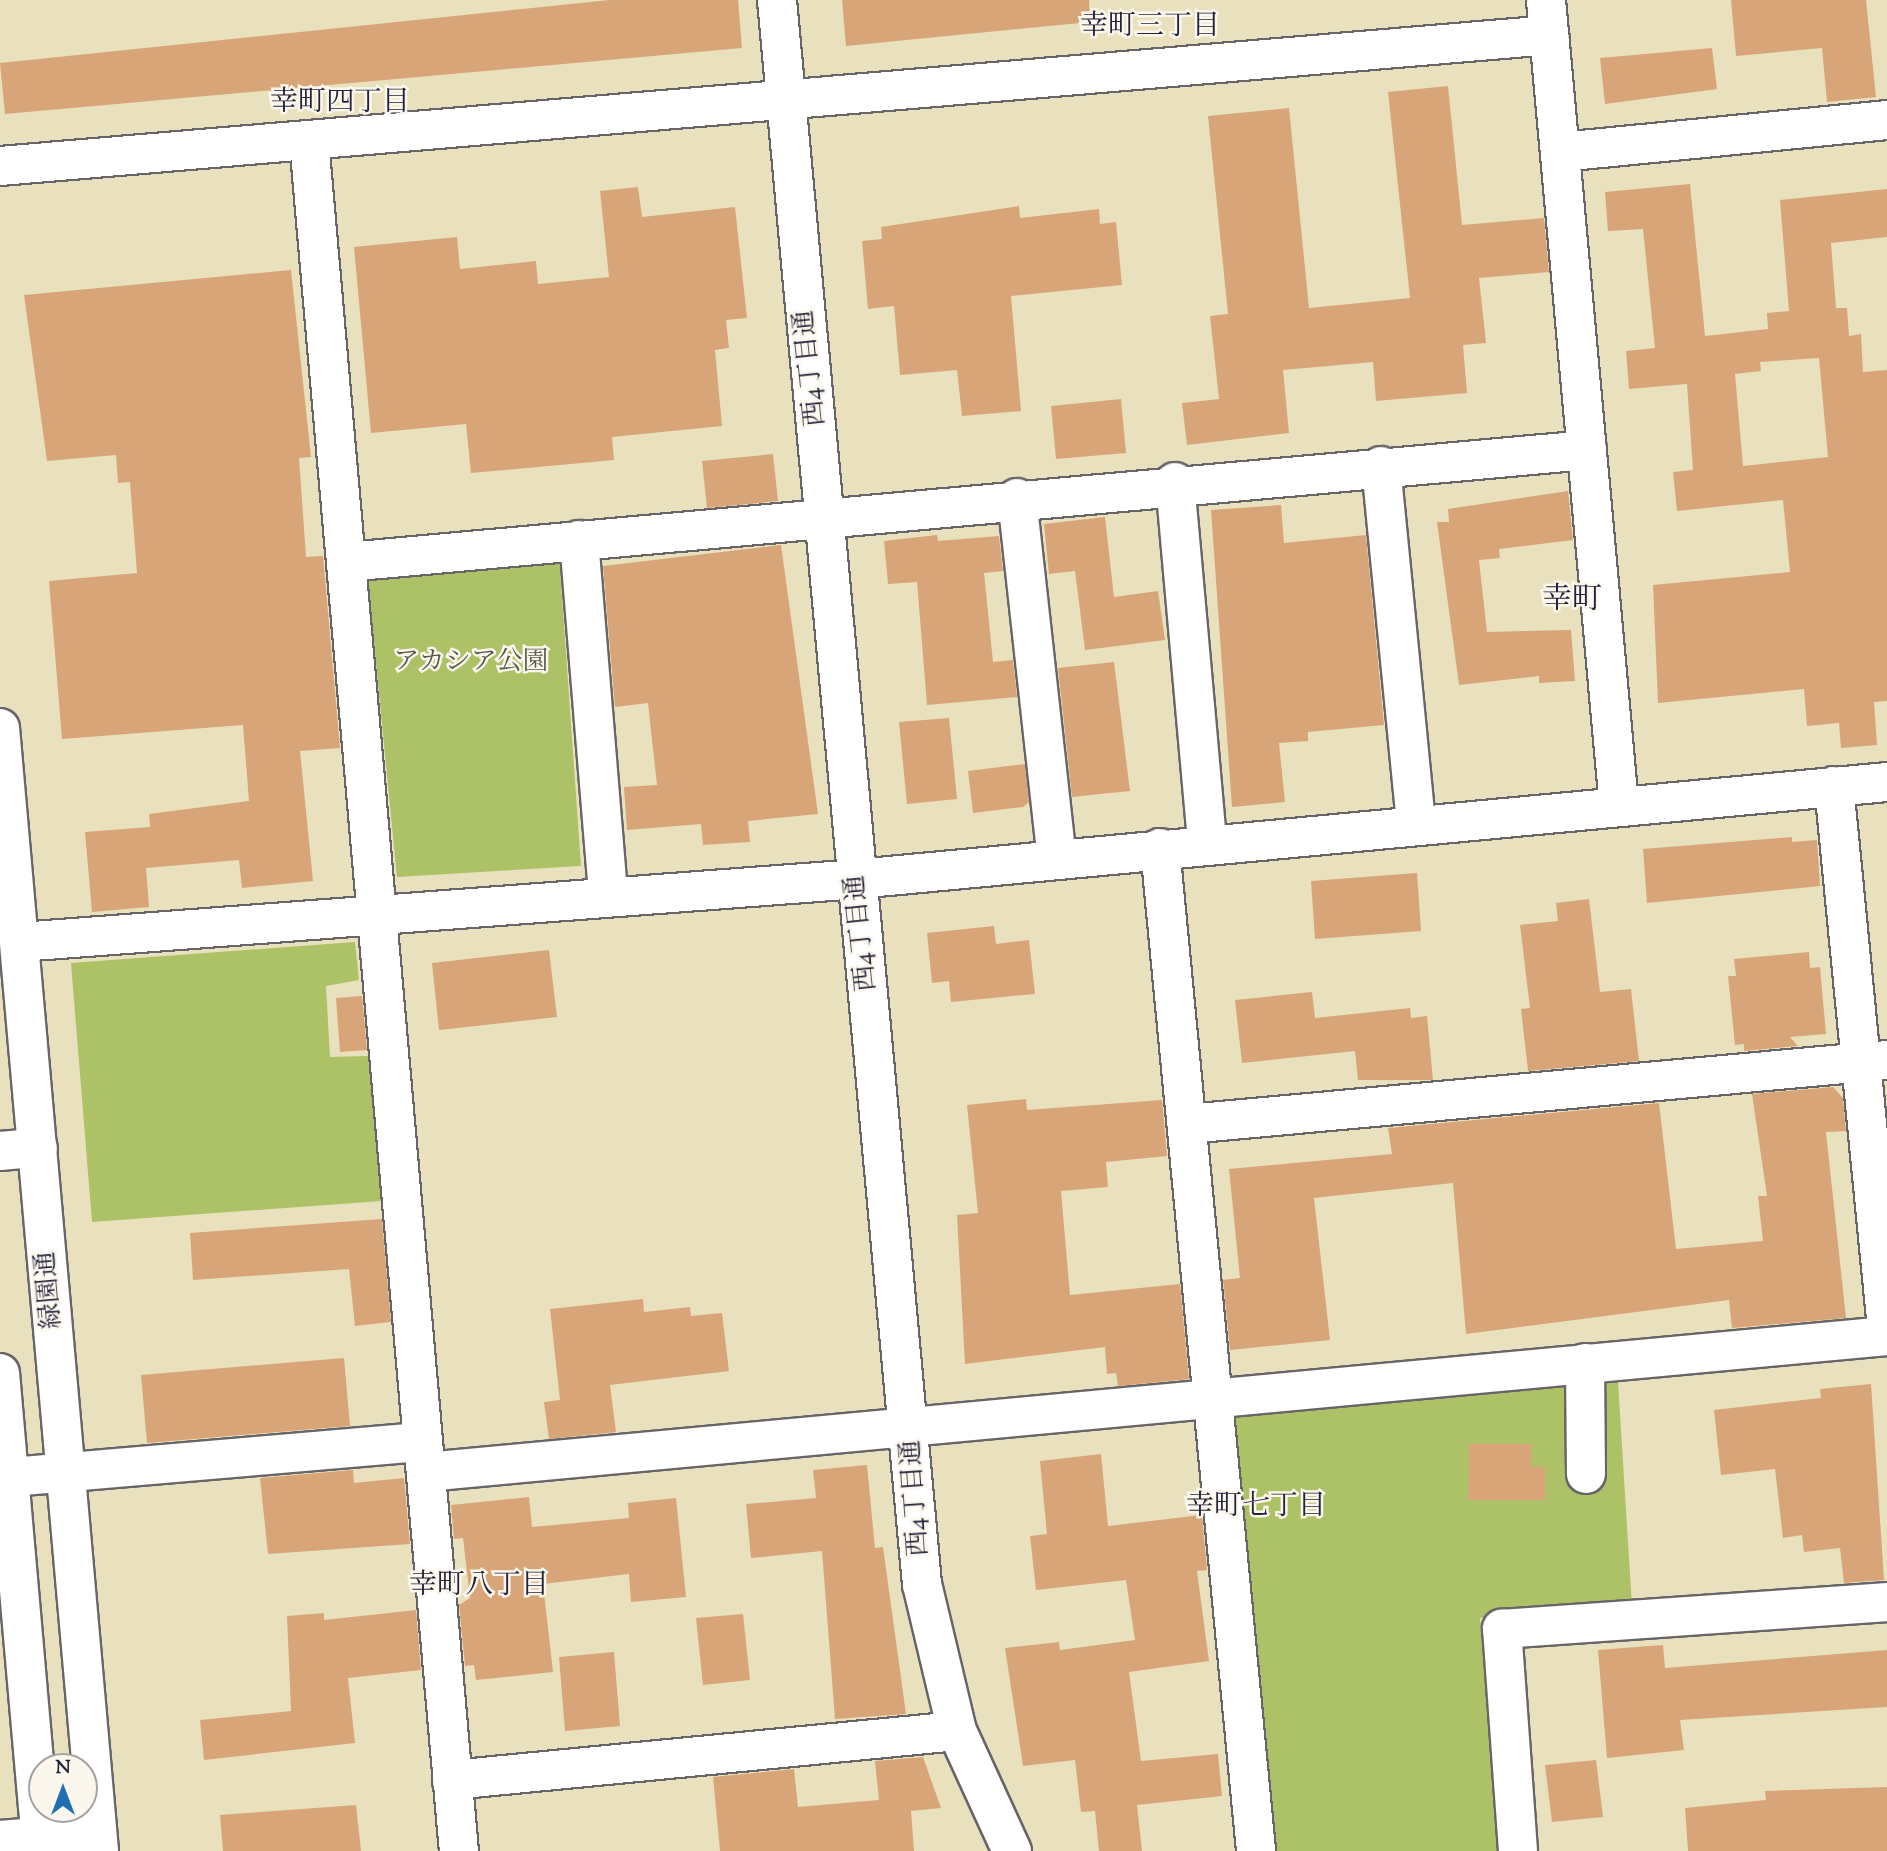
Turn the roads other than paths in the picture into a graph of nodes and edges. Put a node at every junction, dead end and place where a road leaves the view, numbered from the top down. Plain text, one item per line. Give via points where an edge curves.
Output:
1 (777, 0) edge
2 (1548, 17) edge
3 (784, 99) junction
4 (1887, 120) edge
5 (309, 141) junction
6 (1561, 152) junction
7 (0, 166) edge
8 (1587, 450) junction
9 (1381, 466) junction
10 (1175, 482) junction
11 (1017, 498) junction
12 (825, 518) junction
13 (579, 540) junction
14 (347, 562) junction
15 (0, 728) edge
16 (1887, 782) edge
17 (1834, 786) junction
18 (1619, 806) junction
19 (1416, 825) junction
20 (1207, 844) junction
21 (1160, 848) junction
22 (1057, 858) junction
23 (857, 879) junction
24 (608, 896) junction
25 (375, 913) junction
26 (20, 942) junction
27 (1874, 1061) edge
28 (1188, 1124) junction
29 (38, 1148) junction
30 (0, 1151) edge
31 (1887, 1328) edge
32 (1887, 1336) edge
33 (1585, 1363) junction
34 (0, 1374) edge
35 (1215, 1397) junction
36 (912, 1429) junction
37 (424, 1457) junction
38 (65, 1473) junction
39 (1587, 1474) dead end
40 (4, 1478) edge
41 (1887, 1602) edge
42 (957, 1731) junction
43 (452, 1780) junction
44 (0, 1840) edge
45 (98, 1842) edge
46 (41, 1844) edge
47 (458, 1851) edge
48 (1012, 1851) edge
49 (1255, 1851) edge
50 (1518, 1851) edge

1 - 3 street, 西4丁目通
2 - 3 street
2 - 6 street
3 - 5 street
3 - 12 street, 西4丁目通
4 - 6 street
5 - 7 street
5 - 14 street
6 - 8 street
8 - 9 street
8 - 18 street
9 - 10 street
9 - 19 street
10 - 11 street
10 - 20 street
11 - 12 street
11 - 22 street
12 - 13 street
12 - 23 street, 西4丁目通
13 - 14 street
13 - 24 street
14 - 25 street
15 - 26 street, 緑園通
16 - 17 street
17 - 18 street
17 - 27 street
18 - 19 street
19 - 20 street
20 - 21 street
21 - 22 street
21 - 28 street
22 - 23 street
23 - 24 street
23 - 36 street, 西4丁目通
24 - 25 street
25 - 26 street
25 - 37 street
26 - 29 street, 緑園通
27 - 28 street
27 - 31 street
28 - 35 street
29 - 30 street
29 - 38 street, 緑園通
32 - 33 street
33 - 35 street
33 - 39 street
34 - 40 street
35 - 36 street
35 - 49 street
36 - 37 street
36 - 42 street, 西4丁目通 via 922,1584
37 - 38 street
37 - 43 street
38 - 40 street
38 - 45 street, 緑園通
40 - 46 street
41 - 50 street via 1502,1629
42 - 43 street
42 - 48 street, 西4丁目通
43 - 47 street
44 - 46 street
45 - 46 street

